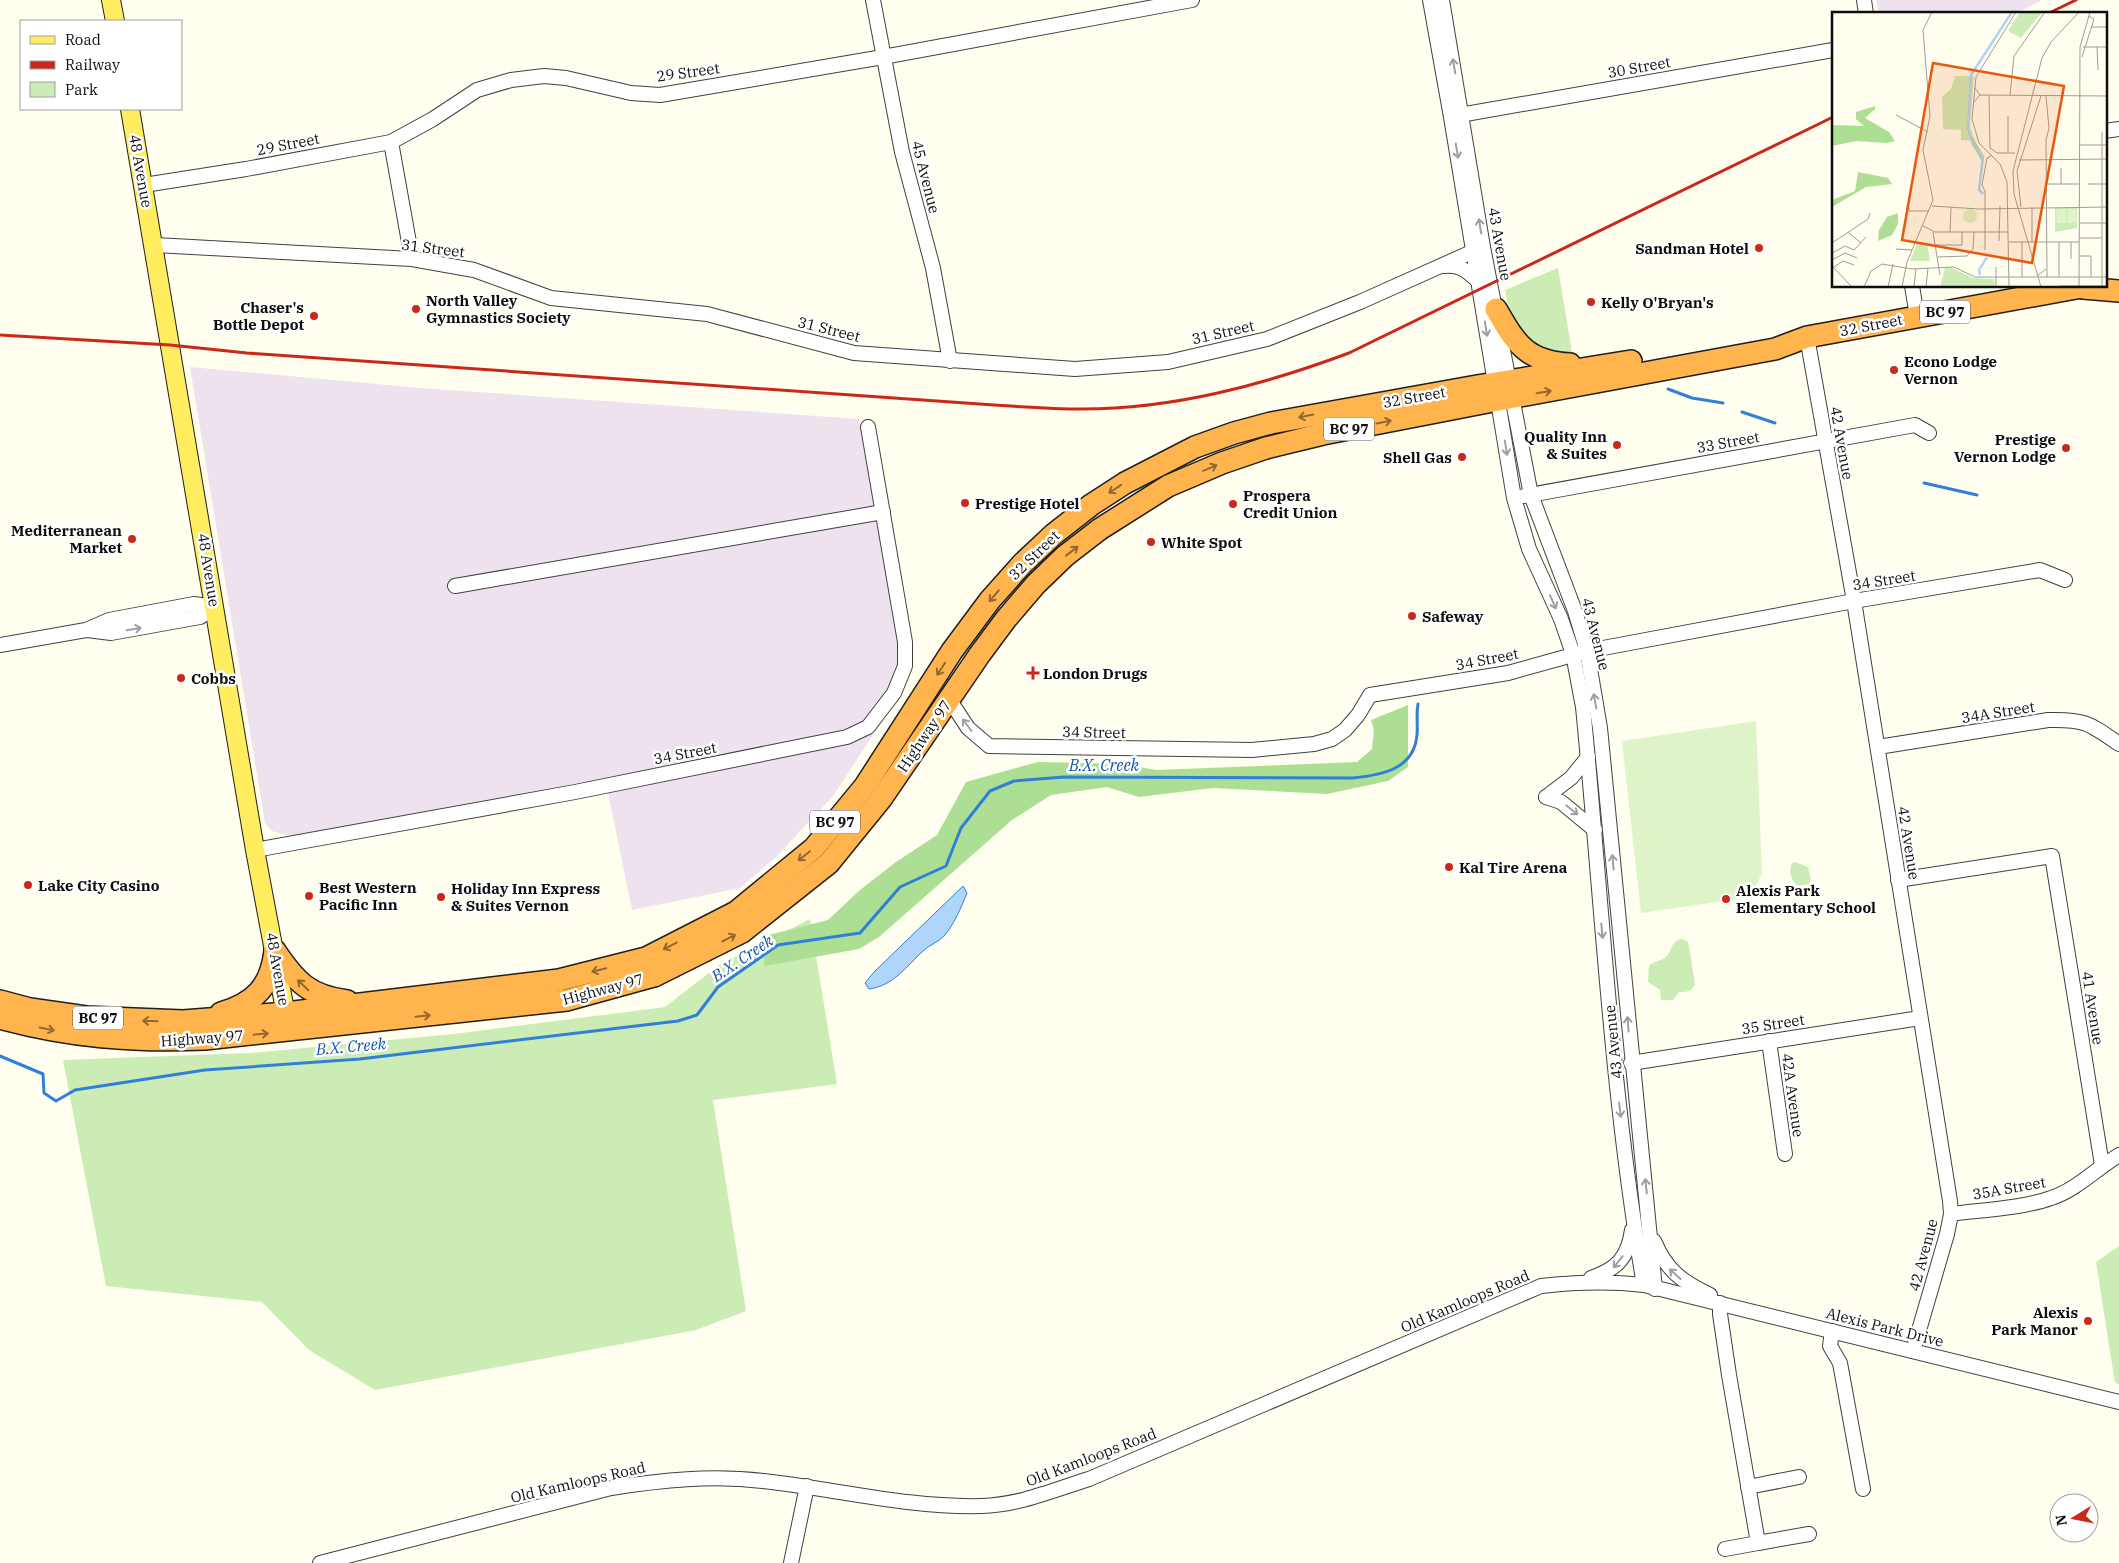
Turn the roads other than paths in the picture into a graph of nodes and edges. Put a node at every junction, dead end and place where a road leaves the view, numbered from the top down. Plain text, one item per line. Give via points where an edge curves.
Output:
1 (111, 0) edge
2 (873, 0) edge
3 (1192, 0) edge
4 (1430, 0) edge
5 (1442, 0) edge
6 (1173, 2) edge
7 (115, 20) edge
8 (1832, 50) edge
9 (883, 56) junction
10 (130, 110) edge
11 (1457, 116) junction
12 (2119, 128) edge
13 (2106, 131) edge
14 (391, 142) junction
15 (144, 185) junction
16 (155, 245) junction
17 (1478, 248) junction
18 (412, 259) junction
19 (1438, 267) junction
20 (2119, 274) edge
21 (2106, 279) edge
22 (1478, 281) junction
23 (1912, 288) edge
24 (2079, 288) edge
25 (2094, 288) edge
26 (2119, 291) edge
27 (1496, 308) junction
28 (1917, 316) junction
29 (1807, 337) junction
30 (950, 361) junction
31 (1598, 366) junction
32 (1503, 390) junction
33 (868, 427) dead end
34 (1929, 433) dead end
35 (1825, 441) junction
36 (1157, 465) junction
37 (1168, 486) junction
38 (1531, 495) junction
39 (1514, 498) junction
40 (882, 512) junction
41 (2065, 580) dead end
42 (1036, 584) joint
43 (455, 586) dead end
44 (1854, 601) junction
45 (215, 607) junction
46 (968, 628) joint
47 (0, 645) edge
48 (1580, 652) junction
49 (949, 699) junction
50 (2118, 743) edge
51 (1878, 747) junction
52 (1588, 756) junction
53 (1595, 830) junction
54 (255, 850) junction
55 (1898, 880) junction
56 (275, 951) junction
57 (0, 1001) edge
58 (365, 1004) junction
59 (0, 1018) edge
60 (1920, 1018) junction
61 (198, 1020) junction
62 (287, 1022) junction
63 (1769, 1041) junction
64 (1631, 1064) junction
65 (1785, 1154) dead end
66 (2119, 1155) edge
67 (2102, 1165) junction
68 (1951, 1214) junction
69 (1633, 1223) junction
70 (1651, 1234) junction
71 (1581, 1282) junction
72 (1649, 1287) junction
73 (1726, 1305) junction
74 (1832, 1331) junction
75 (1914, 1351) junction
76 (2119, 1402) edge
77 (1799, 1477) dead end
78 (807, 1486) junction
79 (1748, 1487) junction
80 (1863, 1489) dead end
81 (1809, 1534) dead end
82 (1758, 1543) junction
83 (1726, 1549) dead end
84 (320, 1563) edge
85 (791, 1563) edge

1 - 7 main road
2 - 9 street, 45 Avenue
3 - 6 street, 29 Street
4 - 11 street, 43 Avenue
11 -> 5 street, 43 Avenue
6 - 9 street, 29 Street
8 - 11 street, 30 Street
9 - 14 street, 29 Street via 660,95 631,93 566,78 544,76 511,80 477,90
9 - 30 street, 45 Avenue via 902,152 933,268
10 - 15 main road, 48 Avenue
11 - 17 street, 43 Avenue
12 - 13 street
14 - 15 street, 29 Street
14 - 18 street
15 - 16 main road, 48 Avenue
16 - 18 street, 31 Street
16 - 45 main road, 48 Avenue
17 - 19 street, 31 Street
17 - 22 street, 43 Avenue
17 - 27 street, 43 Avenue
18 - 30 street, 31 Street via 474,270 551,298 707,314 854,353
19 - 22 street via 1462,267
19 - 30 street, 31 Street via 1267,339 1168,362 1075,369
20 - 21 highway
22 -> 32 street, 43 Avenue
23 - 28 street
24 - 28 highway, 32 Street / BC 97
25 - 26 highway, 32 Street / BC 97
27 - 31 highway via 1517,342 1530,354 1553,363
27 - 32 street, 43 Avenue
28 - 29 highway, 32 Street / BC 97
29 - 31 highway, 32 Street / BC 97 via 1773,336
32 -> 29 highway, 32 Street / BC 97 via 1775,349
29 - 35 street, 42 Avenue
31 - 32 highway, 32 Street / BC 97
32 -> 36 highway, 32 Street / BC 97 via 1271,424 1195,447
37 -> 32 highway, 32 Street / BC 97 via 1266,448
32 - 38 street, 43 Avenue
32 -> 39 street, 43 Avenue
33 - 40 street, 34 Street
34 - 35 street, 33 Street via 1916,425
35 - 38 street, 33 Street
35 - 44 street, 42 Avenue
36 - 37 street
36 -> 46 highway, 32 Street / BC 97 via 1091,505 1054,534 1023,563
42 -> 37 highway, 32 Street / BC 97 via 1100,529
38 - 39 street, 33 Street
38 - 48 street, 43 Avenue via 1575,611
39 -> 48 street, 43 Avenue via 1530,549 1561,619
40 - 43 street
40 - 54 street, 34 Street via 905,642 905,666 894,693 868,727 847,737 575,792
41 - 44 street, 34 Street via 2040,570
42 - 49 highway, Highway 97 / BC 97 via 1006,619
44 - 48 street, 34 Street
44 - 51 street, 42 Avenue
45 - 47 street via 194,604 109,620 86,630
45 - 54 main road, 48 Avenue
46 -> 58 highway, Highway 97 / BC 97 via 860,793 814,848 736,912 646,958 559,980
48 -> 49 street, 34 Street via 1508,673 1370,695 1345,730 1332,738 1314,744 1252,750 989,746 968,728
48 - 52 street, 43 Avenue
64 -> 48 street, 43 Avenue via 1600,728
62 -> 49 highway, Highway 97 / BC 97 via 567,1000 654,976 742,932 829,863 881,798
50 - 51 street, 34A Street via 2094,726 2074,720 2048,720
51 - 55 street, 42 Avenue
52 - 53 street, 43 Avenue
52 -> 53 street via 1571,778 1546,797 1561,802
53 -> 69 street, 43 Avenue via 1614,1060
54 - 56 main road, 48 Avenue
55 - 60 street, 42 Avenue
55 - 67 street, 41 Avenue via 2052,856
58 -> 56 highway via 309,991 288,971
56 - 61 highway via 273,967 265,985 254,997
56 - 62 main road, 48 Avenue
61 -> 57 highway, Highway 97 / BC 97 via 86,1017 30,1010
58 - 62 highway, Highway 97 / BC 97
59 -> 62 highway, Highway 97 / BC 97 via 68,1034 151,1041 205,1040
60 - 63 street, 35 Street
60 - 68 street, 42 Avenue
61 - 62 highway, Highway 97 / BC 97
63 - 64 street, 35 Street
63 - 65 street, 42A Avenue
70 -> 64 street, 43 Avenue
66 - 67 street, 35A Street
67 - 68 street, 35A Street via 2078,1184 2051,1198
68 - 75 street, 42 Avenue
69 -> 71 street via 1630,1244 1618,1264
69 - 72 street, 43 Avenue
70 - 72 street, 43 Avenue
73 -> 70 street via 1686,1284 1670,1270
71 - 72 street, Old Kamloops Road
71 - 78 street, Old Kamloops Road via 1542,1286 1089,1479 1026,1499 983,1506 925,1504
72 - 73 street, Alexis Park Drive
73 - 74 street, Alexis Park Drive
73 - 79 street via 1720,1314
74 - 75 street, Alexis Park Drive
74 - 80 street via 1830,1346 1840,1362
75 - 76 street, Alexis Park Drive
77 - 79 street
78 - 84 street, Old Kamloops Road via 761,1480 660,1480 611,1488
78 - 85 street
79 - 82 street
81 - 82 street
82 - 83 street

